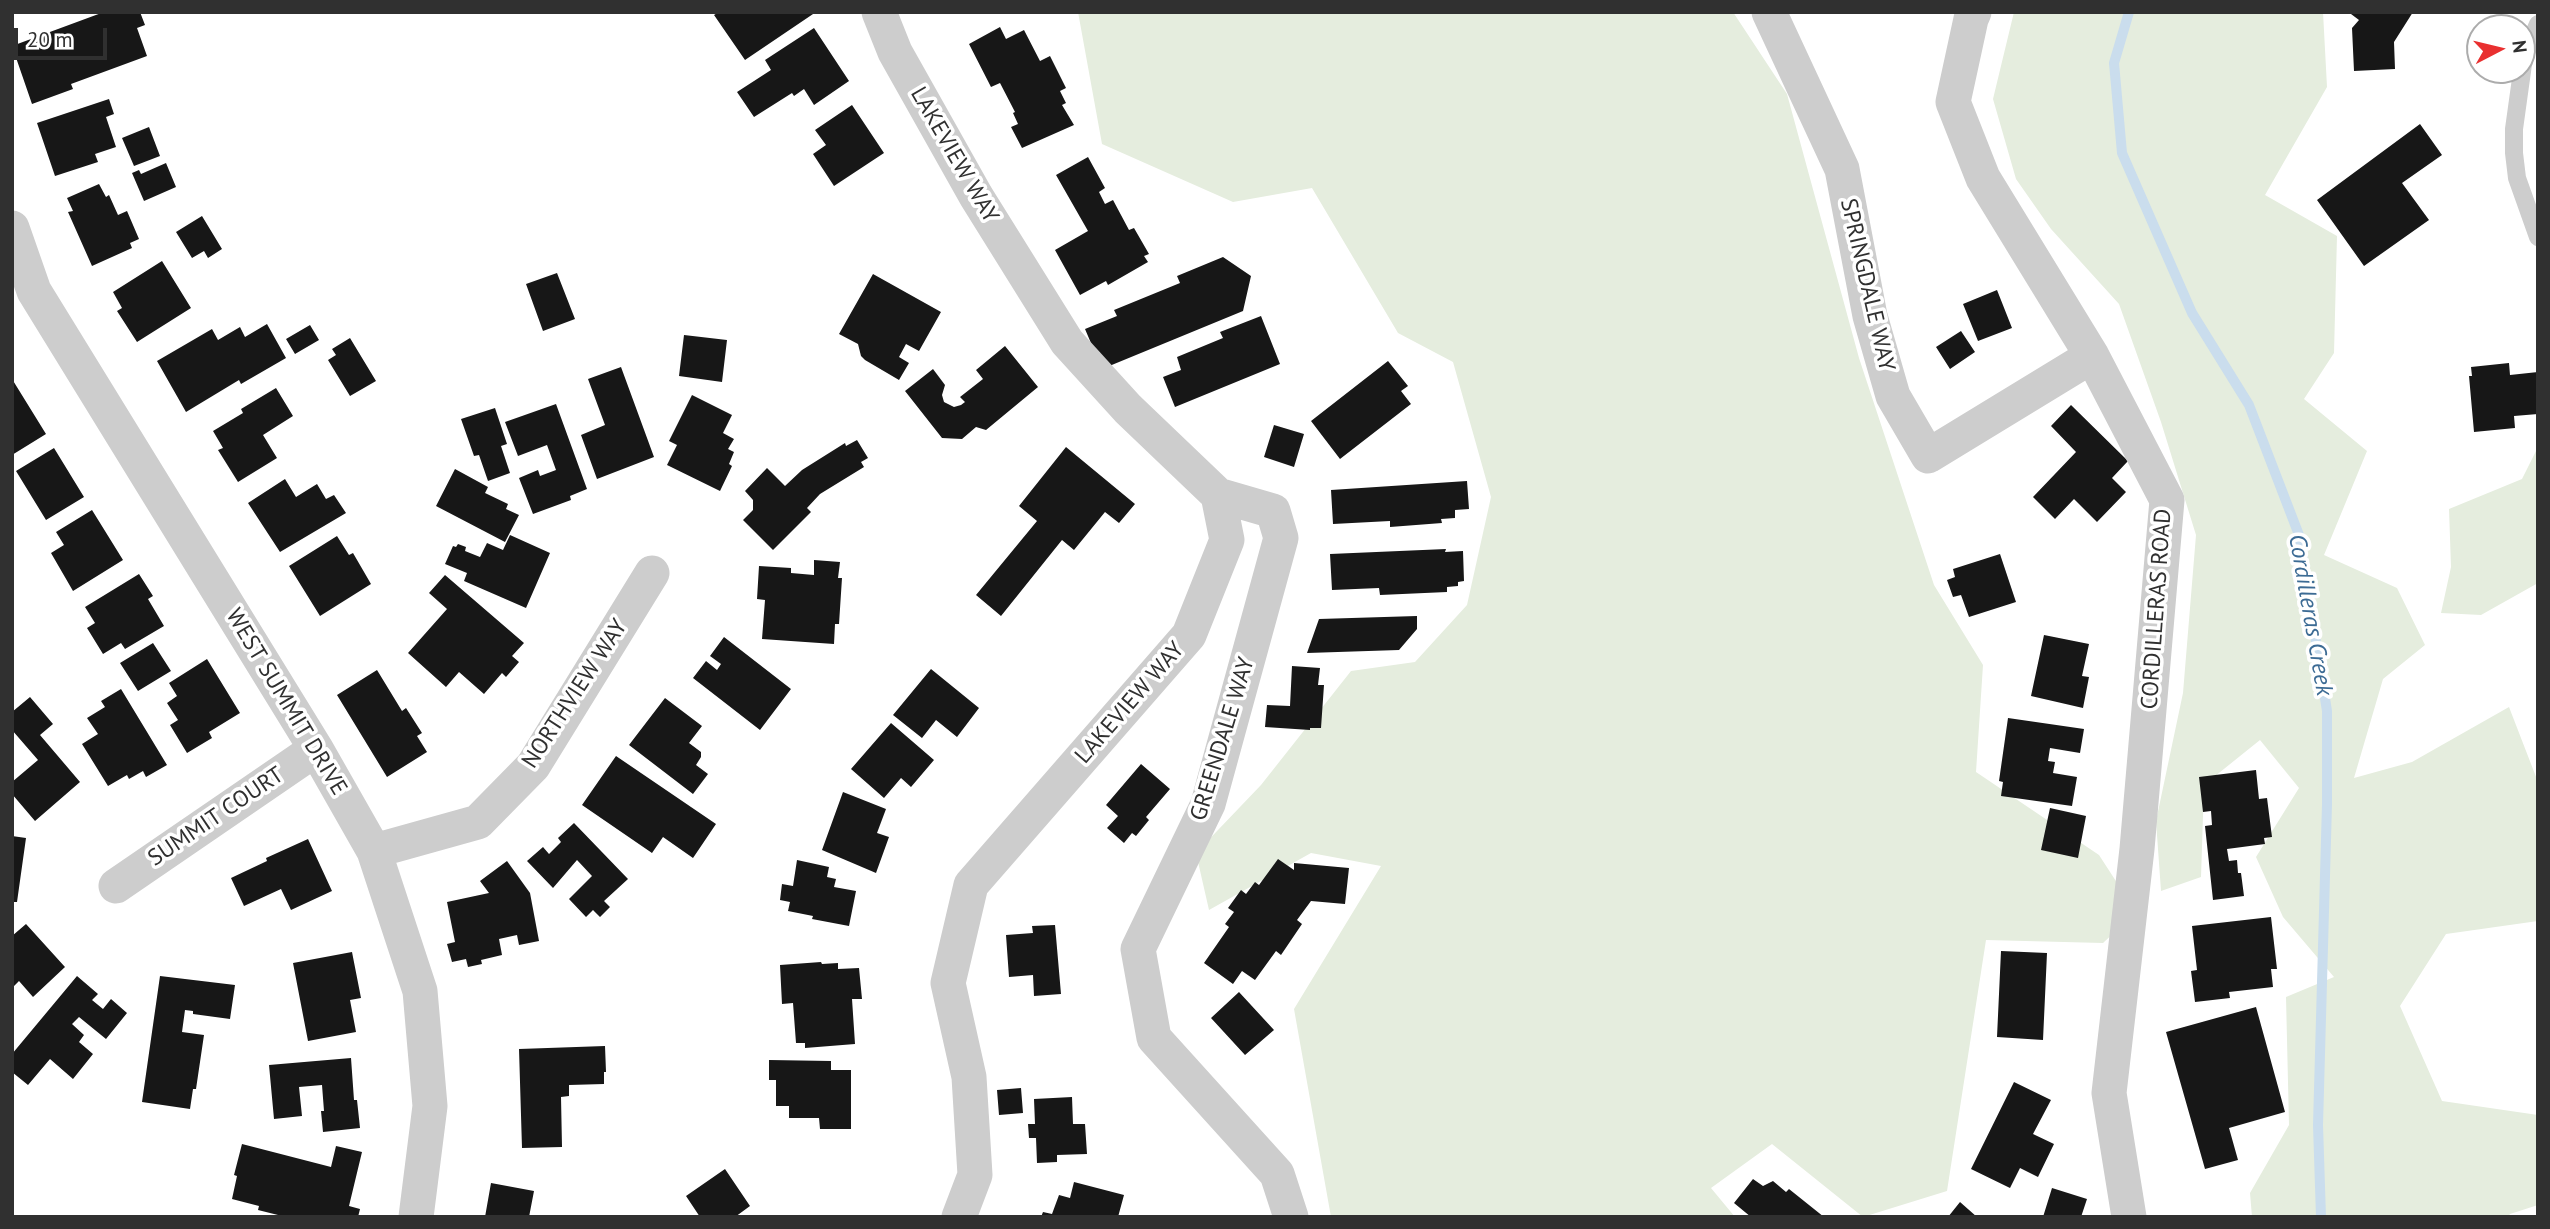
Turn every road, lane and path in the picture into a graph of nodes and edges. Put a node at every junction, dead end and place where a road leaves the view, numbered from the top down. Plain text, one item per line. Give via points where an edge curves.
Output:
1 (879, 12) edge
2 (1769, 12) edge
3 (1974, 12) edge
4 (2538, 24) edge
5 (12, 228) edge
6 (2538, 237) edge
7 (2092, 356) junction
8 (1217, 495) junction
9 (652, 573) dead end
10 (316, 749) junction
11 (374, 851) junction
12 (116, 886) dead end
13 (416, 1217) edge
14 (958, 1217) edge
15 (1291, 1217) edge
16 (2129, 1217) edge

1 - 8 street, LAKEVIEW WAY via 895,52 975,196 1067,341 1128,410
2 - 7 street, SPRINGDALE WAY via 1842,169 1870,316 1893,396 1928,456
3 - 7 street, CORDILLERAS ROAD via 1953,102 1983,177
4 - 6 lane via 2525,57 2514,141 2517,178
5 - 10 street, WEST SUMMIT DRIVE via 34,291
7 - 16 street, CORDILLERAS ROAD via 2167,500 2137,849 2109,1093
8 - 14 street, LAKEVIEW WAY via 1227,540 1189,635 971,885 948,983 969,1077 975,1175
8 - 15 street, GREENDALE WAY via 1273,511 1281,538 1208,804 1138,949 1154,1038 1277,1174
9 - 11 street, NORTHVIEW WAY via 533,766 478,822
10 - 11 street, WEST SUMMIT DRIVE
10 - 12 street, SUMMIT COURT
11 - 13 street, WEST SUMMIT DRIVE via 420,991 430,1107

